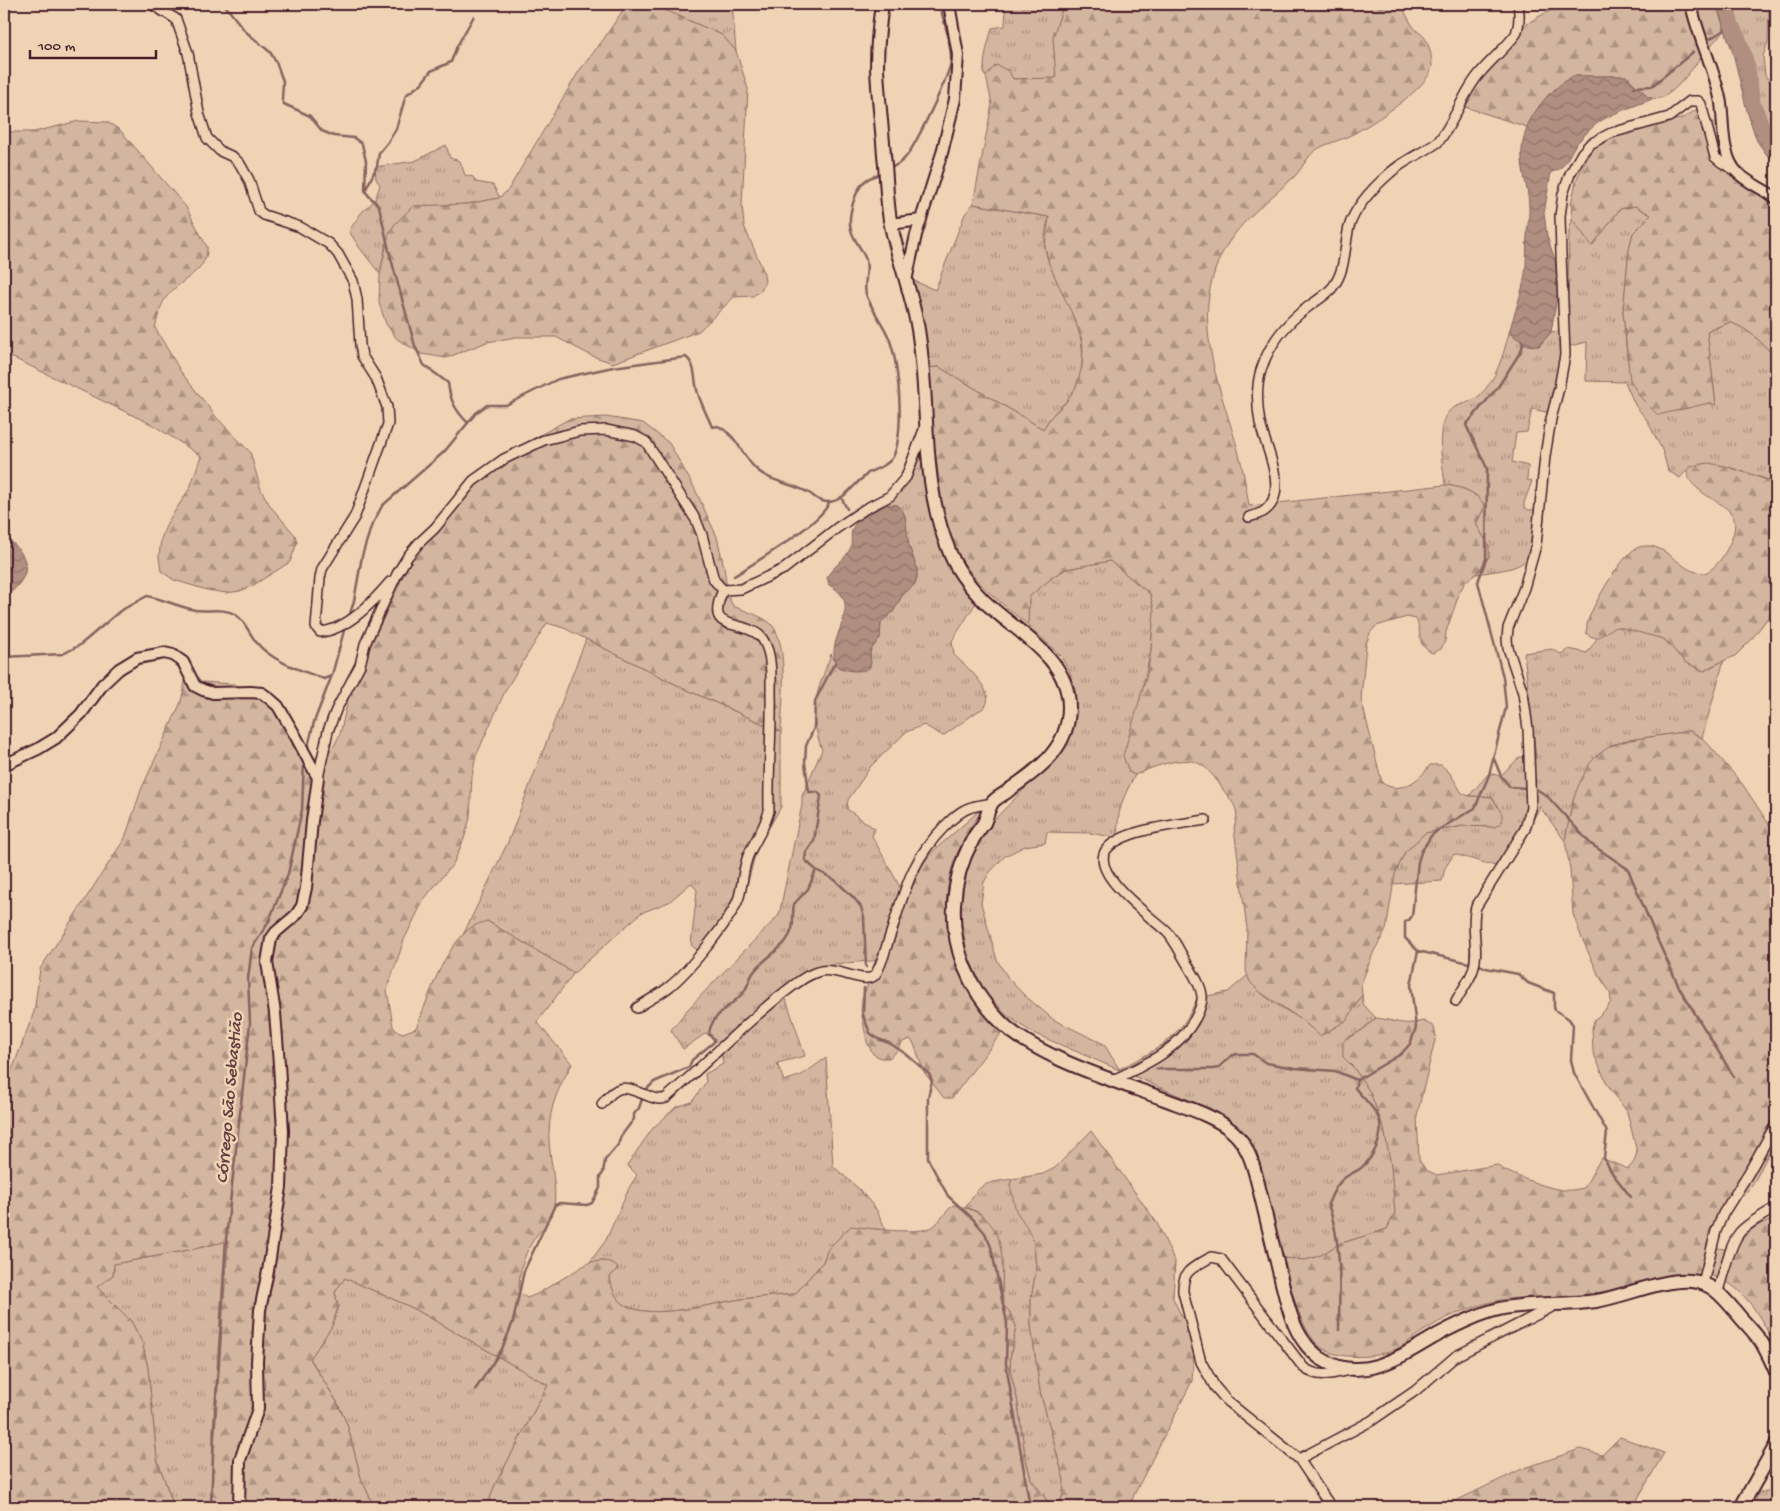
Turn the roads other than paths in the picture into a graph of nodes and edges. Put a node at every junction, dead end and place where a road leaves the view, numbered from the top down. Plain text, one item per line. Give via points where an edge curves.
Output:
1 (151, 4) edge
2 (882, 4) edge
3 (949, 4) edge
4 (1518, 4) edge
5 (1691, 4) edge
6 (1735, 170) junction
7 (1776, 198) edge
8 (921, 220) junction
9 (890, 224) junction
10 (906, 282) junction
11 (926, 424) junction
12 (1249, 517) dead end
13 (397, 574) junction
14 (723, 590) junction
15 (4, 765) edge
16 (318, 778) junction
17 (992, 804) junction
18 (1206, 820) dead end
19 (1456, 1001) dead end
20 (637, 1008) dead end
21 (1113, 1080) junction
22 (602, 1104) dead end
23 (1776, 1124) edge
24 (1776, 1207) edge
25 (1703, 1283) junction
26 (1718, 1291) junction
27 (1556, 1305) junction
28 (1352, 1370) junction
29 (1776, 1372) edge
30 (1776, 1445) edge
31 (1299, 1460) junction
32 (239, 1507) edge
33 (1331, 1507) edge
34 (1741, 1507) edge

1 - 13 street via 176,19 188,52 207,138 240,164 259,211 329,244 353,281 362,356 376,378 388,417 386,433 354,516 322,570 316,627 320,632 326,631 351,619 367,608
2 - 9 main road via 877,67
3 - 8 street via 958,55 955,99
4 - 12 street via 1520,17 1516,34 1477,77 1444,135 1390,172 1366,199 1349,227 1344,264 1337,280 1323,296 1293,318 1269,350 1261,371 1258,408 1276,482 1269,506
5 - 6 street via 1721,102 1724,139
6 - 7 street
6 - 19 street via 1715,157 1701,104 1695,100 1669,117 1611,132 1590,144 1570,174 1563,194 1560,216 1564,354 1546,447 1536,545 1507,639 1523,693 1531,808 1525,829 1476,907 1474,969
8 - 9 street
8 - 10 street
9 - 10 main road
10 - 11 main road via 917,324
11 - 14 street via 906,477 890,496 837,528 784,569 741,589
11 - 17 main road via 938,516 948,549 958,568 985,602 1056,666 1068,692 1068,720 1061,744 1040,768
13 - 14 street via 418,543 472,481 486,470 544,440 580,431 606,430 635,436 650,447 696,520 714,580
13 - 16 street via 366,644 360,666 336,710
14 - 20 street via 718,603 722,620 754,632 765,642 769,654 772,720 769,811 749,854 739,897 731,914 675,981
15 - 16 street via 56,738 119,669 137,658 164,652 183,662 195,686 203,690 262,693 270,699 278,706
16 - 32 street via 302,906 271,939 267,962 279,1064 283,1131 281,1187 260,1310 258,1409 240,1460
17 - 21 main road via 964,856 953,902 957,944 965,968 988,1008 1014,1034
17 - 22 street via 959,813 924,849 906,884 883,958 872,978 864,979 827,969 816,972 760,1012 666,1098 658,1099 620,1088 610,1093
18 - 21 street via 1131,834 1112,844 1104,853 1105,865 1118,888 1170,936 1193,972 1202,997 1197,1014 1183,1036 1156,1059
21 - 28 main road via 1205,1116 1236,1134 1254,1166 1295,1326 1315,1354 1327,1362
23 - 25 street via 1723,1214
24 - 26 street via 1740,1232 1732,1246
25 - 26 main road
25 - 27 main road via 1689,1280 1666,1283 1596,1301
26 - 29 main road via 1760,1340
27 - 28 main road via 1494,1310 1445,1331 1388,1362 1369,1369
27 - 31 street via 1456,1356 1415,1391 1371,1421
28 - 31 street via 1323,1376 1310,1373 1221,1259 1211,1257 1187,1272 1182,1283 1183,1292 1201,1362 1208,1376 1228,1402
30 - 34 main road
31 - 33 street

